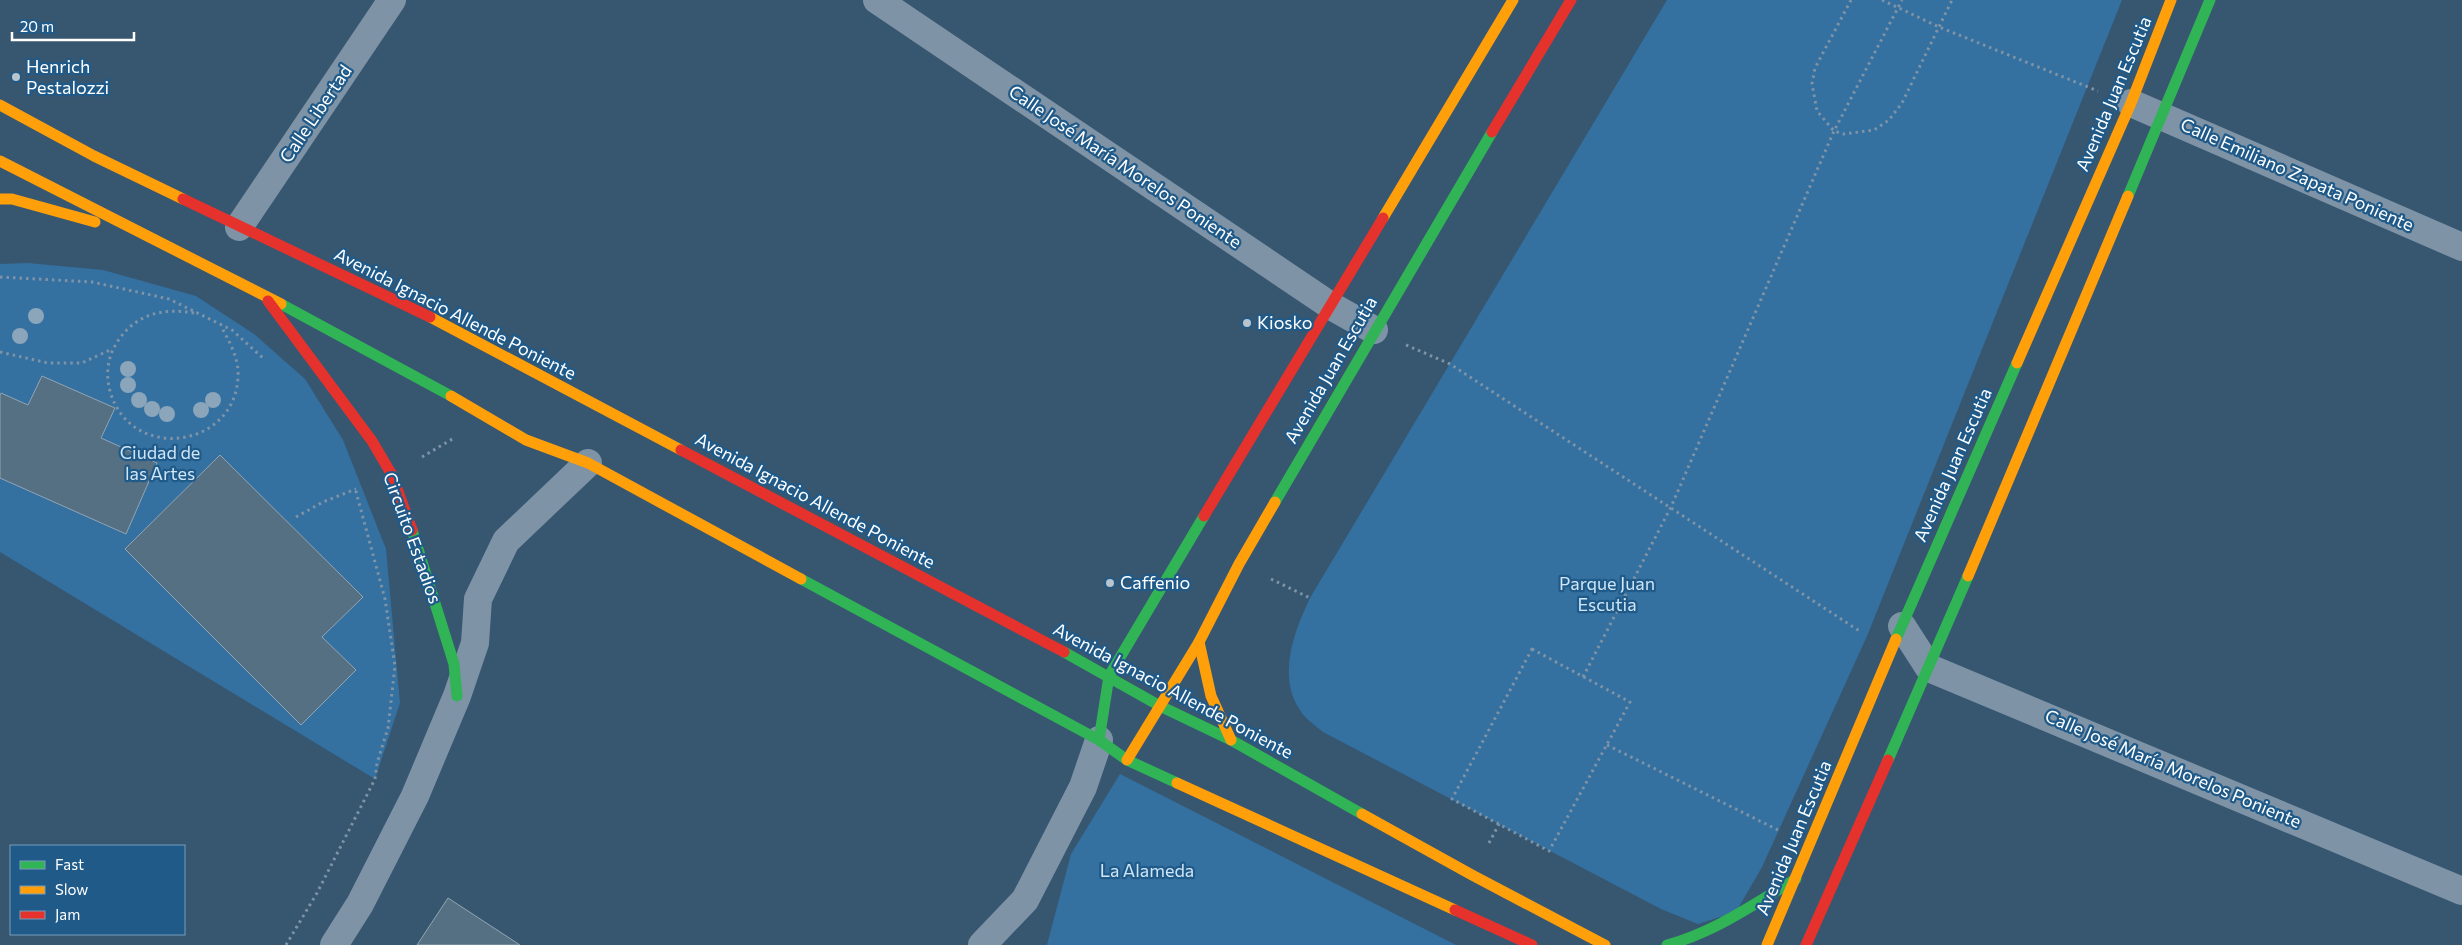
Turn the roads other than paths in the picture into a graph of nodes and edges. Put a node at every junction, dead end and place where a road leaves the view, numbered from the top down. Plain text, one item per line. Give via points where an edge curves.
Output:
1 (392, 0) edge
2 (877, 0) edge
3 (1513, 0) edge
4 (1571, 0) edge
5 (2171, 0) edge
6 (2210, 0) edge
7 (2131, 103) junction
8 (0, 105) edge
9 (2162, 116) junction
10 (0, 161) edge
11 (0, 199) edge
12 (239, 227) junction
13 (152, 238) junction
14 (2462, 248) edge
15 (264, 295) junction
16 (1331, 306) junction
17 (1374, 330) junction
18 (588, 464) junction
19 (1902, 626) junction
20 (1199, 642) junction
21 (1929, 668) junction
22 (1109, 676) junction
23 (457, 696) junction
24 (1160, 706) junction
25 (1099, 740) junction
26 (1231, 740) junction
27 (1127, 760) junction
28 (1796, 879) junction
29 (2462, 890) edge
30 (334, 945) edge
31 (982, 945) edge
32 (1532, 945) edge
33 (1605, 945) edge
34 (1667, 945) edge
35 (1767, 945) edge
36 (1806, 945) edge

1 - 12 street, Calle Libertad
2 - 16 street, Calle José María Morelos Poniente
3 - 16 main road, Avenida Juan Escutia
4 - 17 main road, Avenida Juan Escutia
5 - 7 main road, Avenida Juan Escutia
6 - 9 main road
7 - 9 street, Calle Emiliano Zapata Poniente
7 - 19 main road, Avenida Juan Escutia
8 - 12 main road, Avenida Ignacio Allende Poniente via 94,156
9 - 14 street, Calle Emiliano Zapata Poniente
9 - 21 main road
10 - 13 main road
11 - 13 main road via 12,199
12 - 22 main road, Avenida Ignacio Allende Poniente via 442,323
13 - 15 main road
15 - 18 main road via 526,440
15 - 23 main road, Circuito Estadios via 372,441 392,475 454,664
16 - 17 street, Calle José María Morelos Poniente
16 - 22 main road, Avenida Juan Escutia
17 - 20 main road, Avenida Juan Escutia via 1239,564
18 - 23 street, Circuito Estadios via 506,541 478,599 475,643
18 - 25 main road
19 - 21 street
19 - 28 main road, Avenida Juan Escutia
20 - 24 main road, Avenida Juan Escutia
20 - 26 main road via 1211,696
21 - 29 street, Calle José María Morelos Poniente
21 - 36 main road
22 - 24 main road, Avenida Ignacio Allende Poniente
22 - 25 main road, Avenida Juan Escutia
23 - 30 street, Circuito Estadios via 415,796 360,904
24 - 26 main road, Avenida Ignacio Allende Poniente
24 - 27 main road, Avenida Juan Escutia
25 - 27 main road
25 - 31 street via 1083,787 1025,900
26 - 33 main road, Avenida Ignacio Allende Poniente
27 - 32 main road
28 - 34 main road via 1715,928
28 - 35 main road, Avenida Juan Escutia

